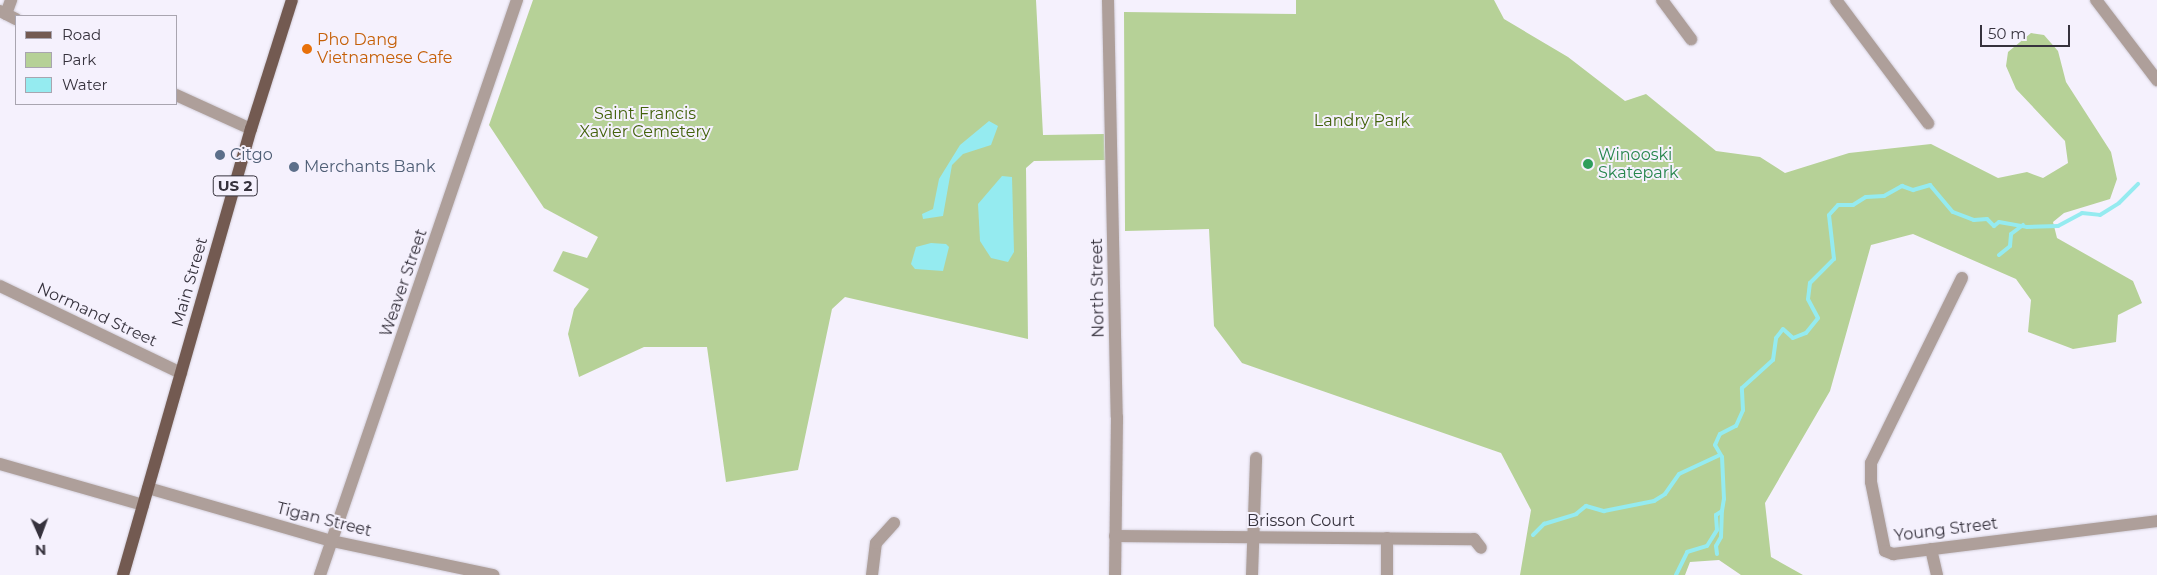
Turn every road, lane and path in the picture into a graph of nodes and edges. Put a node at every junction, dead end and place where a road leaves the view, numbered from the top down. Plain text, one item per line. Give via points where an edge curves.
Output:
1 (11, 0) edge
2 (292, 0) edge
3 (517, 0) edge
4 (1108, 0) edge
5 (1662, 0) edge
6 (1836, 0) edge
7 (2096, 0) edge
8 (7, 15) edge
9 (1691, 39) dead end
10 (2157, 80) edge
11 (178, 96) edge
12 (1928, 123) dead end
13 (251, 129) junction
14 (1962, 278) dead end
15 (0, 286) edge
16 (181, 373) junction
17 (1256, 458) dead end
18 (0, 464) edge
19 (148, 488) junction
20 (143, 504) junction
21 (2157, 521) edge
22 (894, 524) dead end
23 (1115, 536) junction
24 (1254, 537) junction
25 (1387, 538) junction
26 (332, 541) junction
27 (1481, 548) dead end
28 (1932, 549) junction
29 (123, 575) edge
30 (320, 575) edge
31 (494, 575) edge
32 (872, 575) edge
33 (1115, 575) edge
34 (1252, 575) edge
35 (1387, 575) edge
36 (1937, 575) edge

1 - 8 street
2 - 13 main road, Main Street / US 2
3 - 26 street, Weaver Street
4 - 23 street, North Street via 1117,417
5 - 9 street
6 - 12 street
7 - 10 street
11 - 13 street
13 - 16 main road, Main Street / US 2
14 - 28 street, Young Street via 1875,452 1870,471 1885,551 1893,554
15 - 16 street, Normand Street
16 - 19 main road, Main Street / US 2
17 - 24 street
18 - 20 street
19 - 20 main road, Main Street / US 2
19 - 26 street, Tigan Street
20 - 29 main road, Main Street / US 2
21 - 28 street, Young Street
22 - 32 street via 876,543
23 - 24 street, Brisson Court
23 - 33 street, North Street
24 - 25 street, Brisson Court
24 - 34 street
25 - 27 street, Brisson Court via 1474,539
25 - 35 street
26 - 30 street, Weaver Street
26 - 31 street, Tigan Street
28 - 36 street

